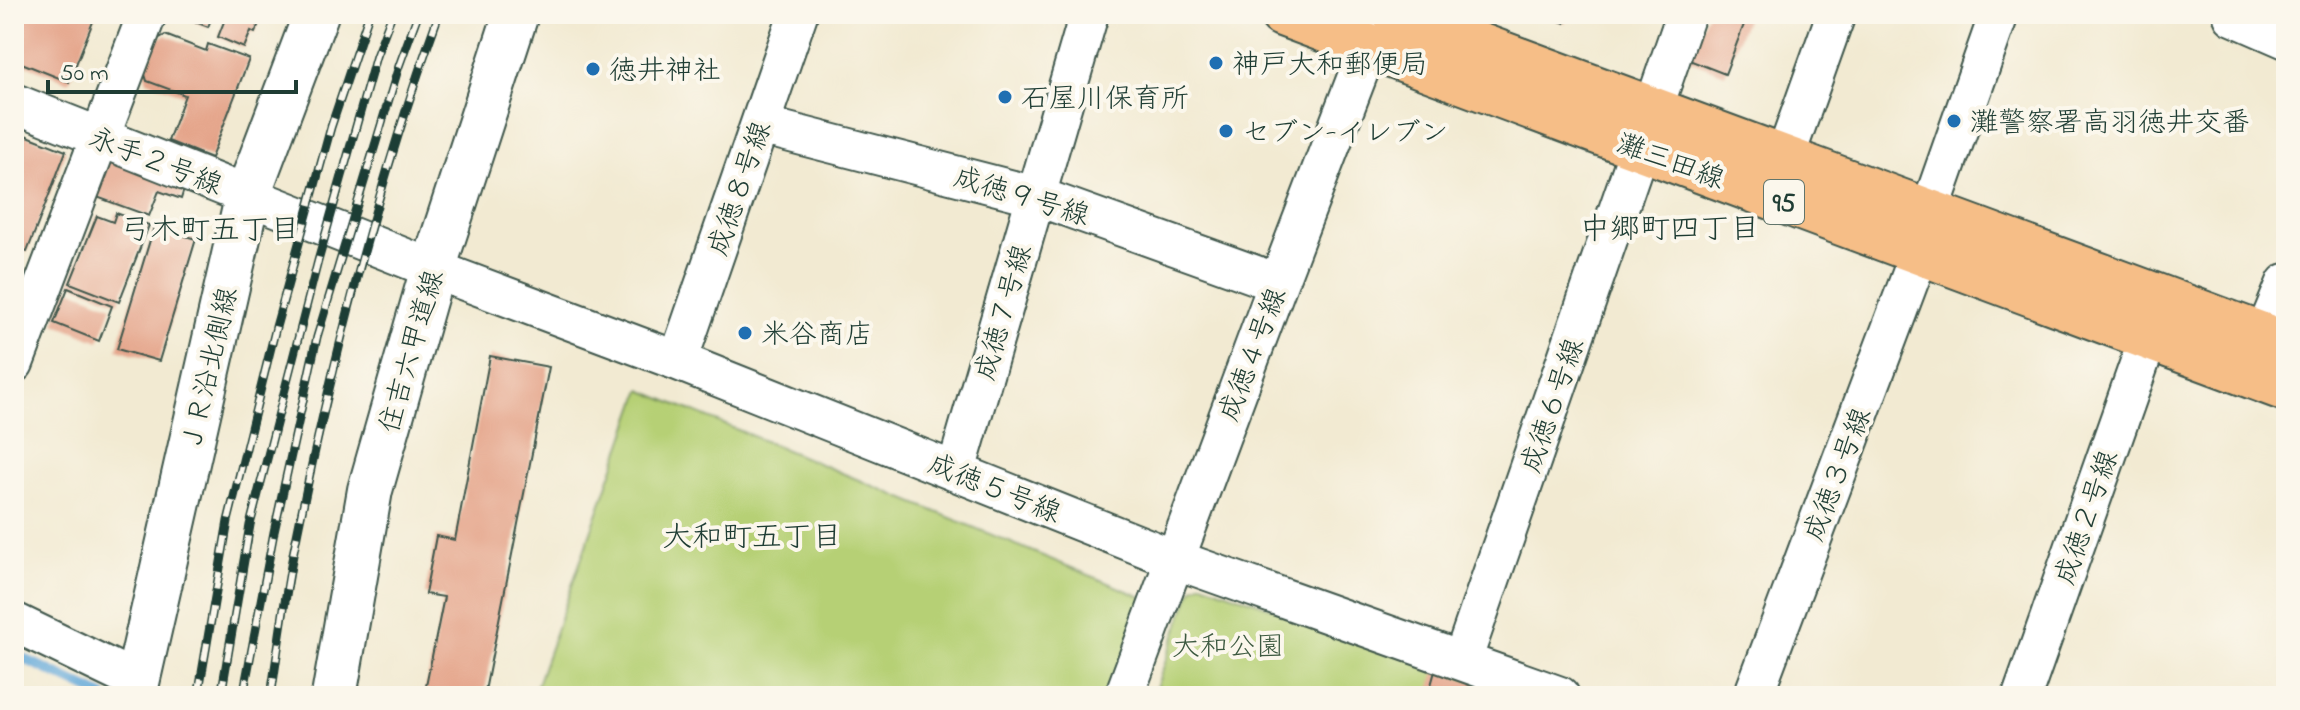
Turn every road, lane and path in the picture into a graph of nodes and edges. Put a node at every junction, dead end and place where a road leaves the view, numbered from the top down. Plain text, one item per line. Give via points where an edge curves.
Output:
1 (147, 14) edge
2 (316, 14) edge
3 (516, 14) edge
4 (798, 14) edge
5 (1089, 14) edge
6 (1282, 14) edge
7 (1686, 14) edge
8 (1836, 14) edge
9 (1999, 14) edge
10 (2234, 14) edge
11 (1381, 24) edge
12 (2286, 39) edge
13 (14, 103) edge
14 (760, 125) junction
15 (1647, 130) junction
16 (99, 138) junction
17 (1784, 160) junction
18 (248, 194) junction
19 (1036, 196) junction
20 (1924, 232) junction
21 (433, 269) junction
22 (1278, 283) junction
23 (2286, 283) edge
24 (2148, 339) junction
25 (2275, 340) edge
26 (678, 361) junction
27 (14, 363) edge
28 (2286, 389) edge
29 (956, 471) junction
30 (1174, 559) junction
31 (14, 622) edge
32 (1462, 661) junction
33 (135, 687) edge
34 (334, 696) edge
35 (1124, 696) edge
36 (1560, 696) edge
37 (1753, 696) edge
38 (2022, 696) edge

1 - 16 street
2 - 18 street, ＪＲ沿北側線
3 - 21 street, 住吉六甲道線
4 - 14 street, 成徳８号線
5 - 19 street, 成徳７号線
6 - 11 main road, 灘三田線 / 95
7 - 15 street, 成徳６号線
8 - 17 street
9 - 20 street, 成徳３号線
10 - 12 street
11 - 15 main road, 灘三田線 / 95
11 - 22 street, 成徳４号線
13 - 16 street, 永手２号線
14 - 19 street, 成徳９号線
14 - 26 street, 成徳８号線
15 - 17 main road, 灘三田線 / 95
15 - 20 main road, 灘三田線 / 95
15 - 32 street, 成徳６号線
16 - 18 street, 永手２号線
16 - 27 street
17 - 20 main road, 灘三田線 / 95
18 - 21 street, 永手２号線
18 - 33 street, ＪＲ沿北側線
19 - 22 street, 成徳９号線
19 - 29 street, 成徳７号線
20 - 24 main road, 灘三田線 / 95
20 - 25 main road, 灘三田線 / 95
20 - 37 street, 成徳３号線
21 - 26 street, 成徳５号線
21 - 34 street, 住吉六甲道線 via 370,490
22 - 30 street, 成徳４号線
23 - 25 street
24 - 28 main road, 灘三田線 / 95
24 - 38 street, 成徳２号線
26 - 29 street, 成徳５号線
29 - 30 street, 成徳５号線
30 - 32 street, 成徳５号線
30 - 35 street, 成徳４号線
31 - 33 street
32 - 36 street, 成徳５号線

